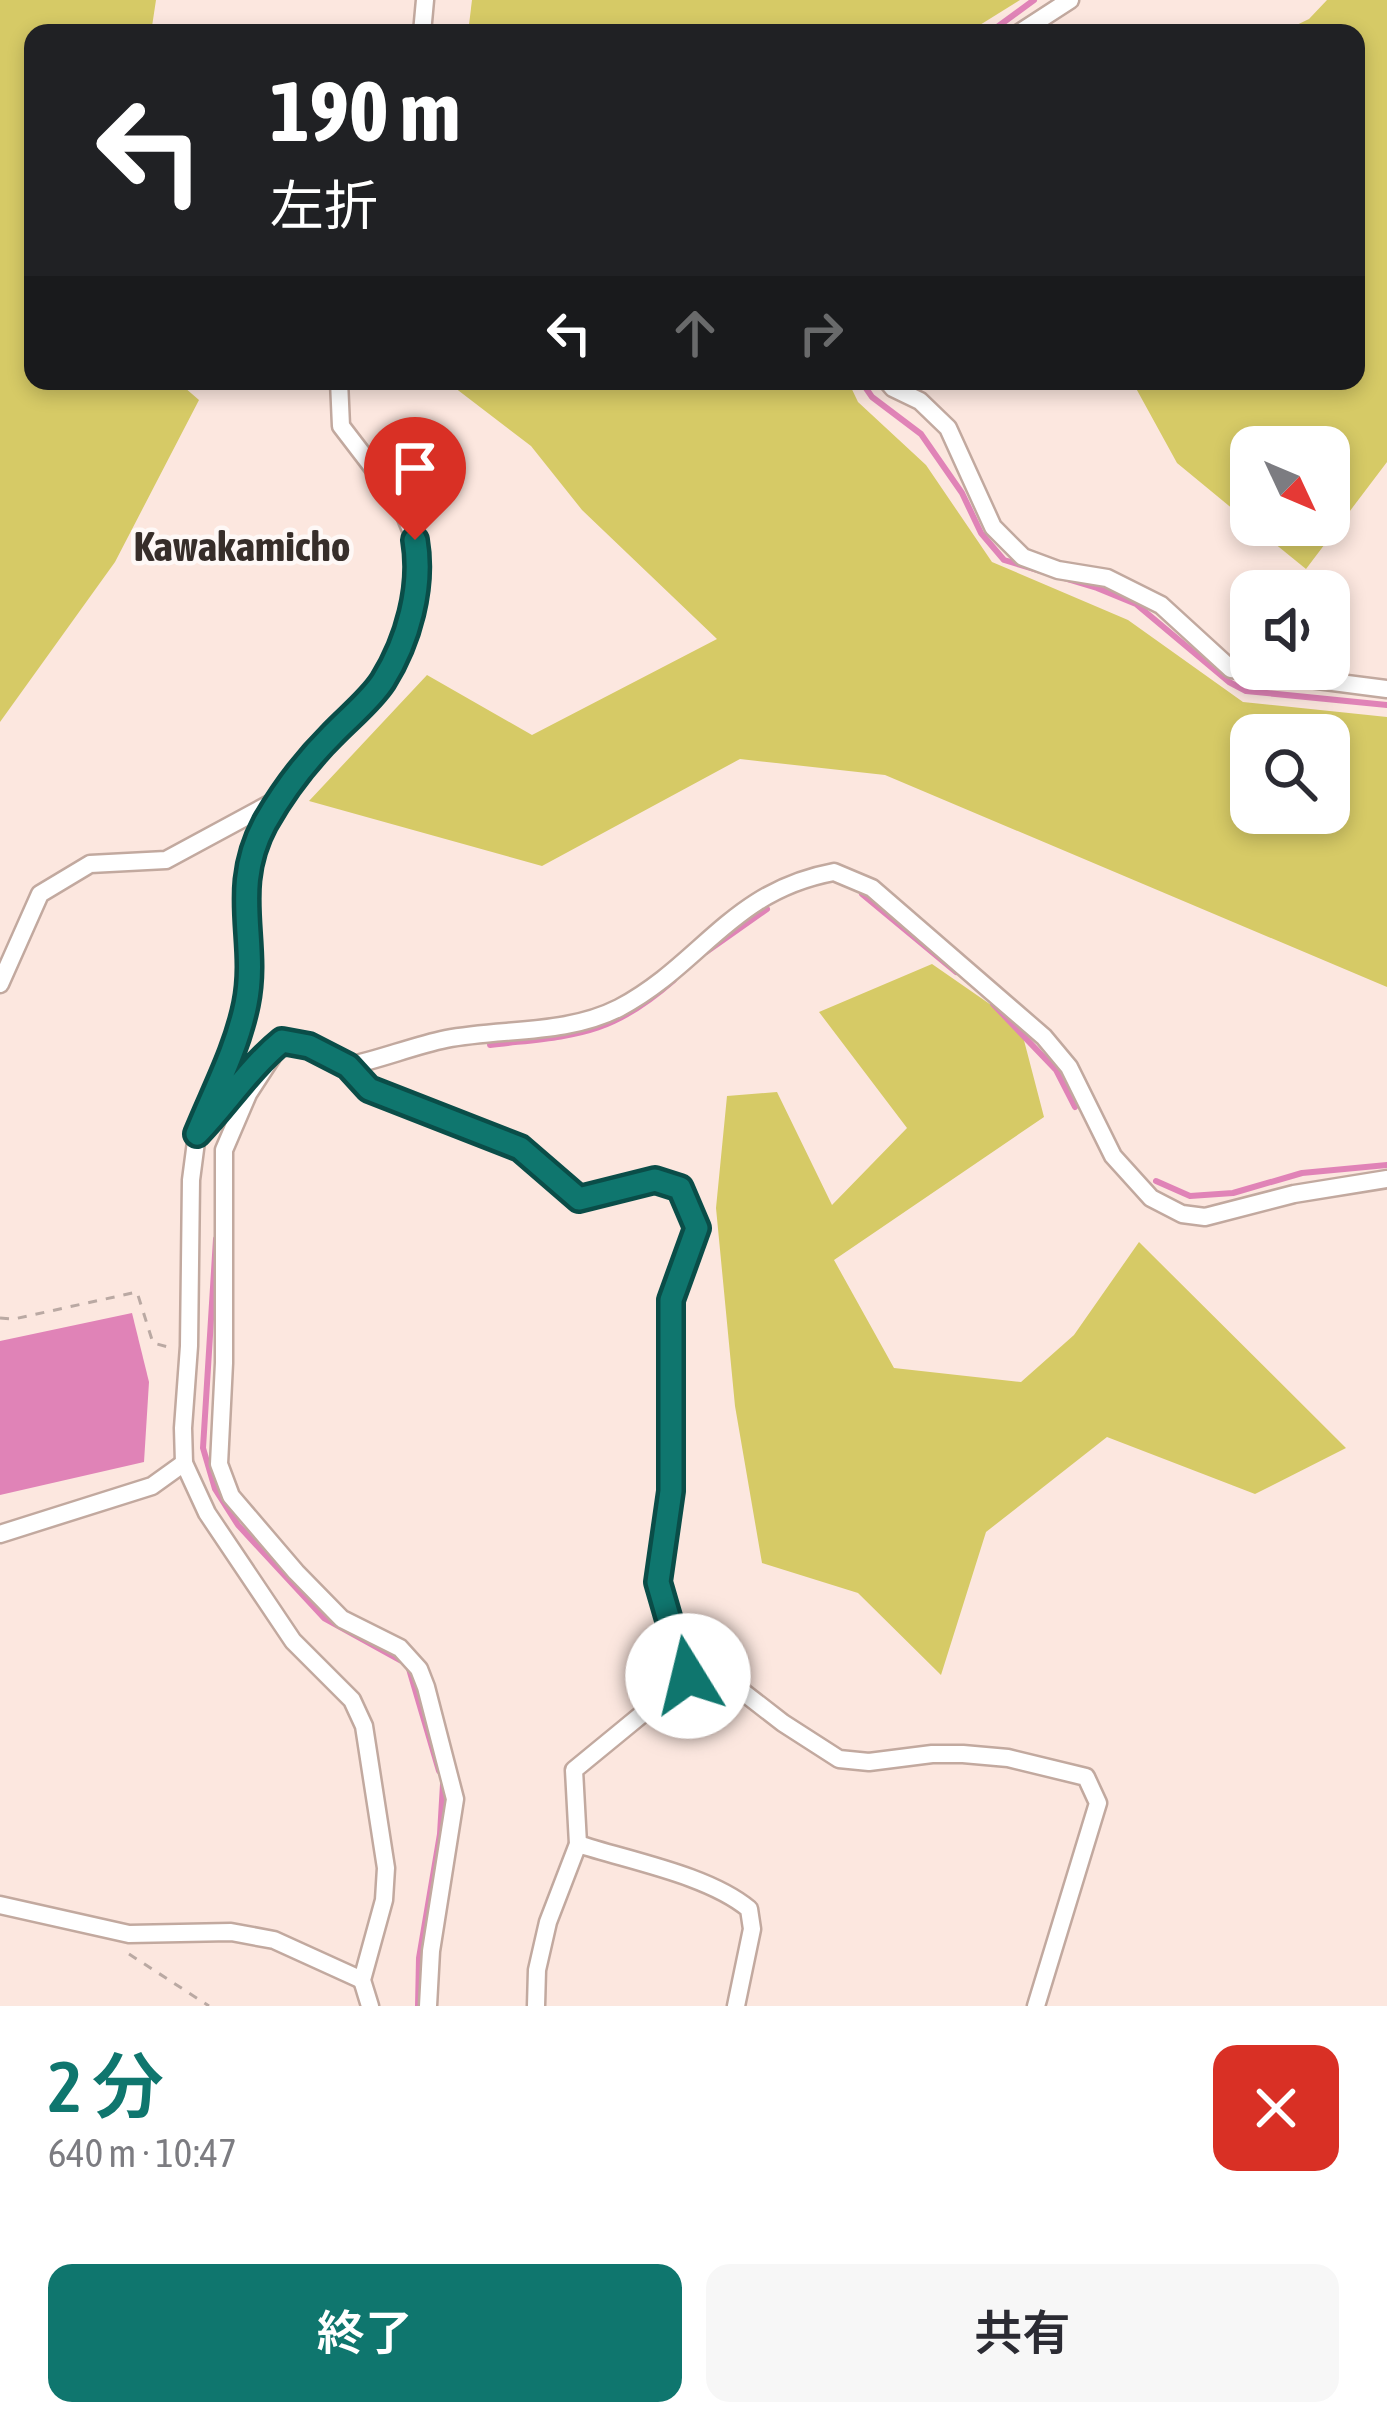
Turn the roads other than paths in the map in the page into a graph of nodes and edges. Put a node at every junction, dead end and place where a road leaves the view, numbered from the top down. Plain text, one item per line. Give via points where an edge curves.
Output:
1 (1070, 0) edge
2 (1032, 24) edge
3 (339, 390) edge
4 (897, 390) edge
5 (1387, 689) edge
6 (283, 797) junction
7 (0, 984) edge
8 (282, 1041) junction
9 (348, 1066) junction
10 (197, 1134) junction
11 (1387, 1179) edge
12 (184, 1463) junction
13 (0, 1534) edge
14 (708, 1660) junction
15 (578, 1844) junction
16 (0, 1905) edge
17 (362, 1980) junction
18 (370, 2006) edge
19 (428, 2006) edge
20 (536, 2006) edge
21 (736, 2006) edge
22 (1036, 2006) edge

1 - 2 street
3 - 6 street via 341,426 400,503 415,540 417,579 405,633 382,682
4 - 5 street via 948,428 993,527 1023,557 1107,578 1161,604 1231,669
6 - 7 street via 166,860 90,864 40,895
6 - 10 street via 252,855 246,1003
8 - 9 street
8 - 10 street
8 - 19 street via 224,1150 219,1464 231,1496 296,1572 341,1619 400,1648 426,1687 455,1799
9 - 11 street via 452,1038 589,1021 658,984 727,920 773,891 834,872 872,888 1045,1037 1113,1156 1151,1198 1205,1216
9 - 14 street via 369,1089 520,1148 579,1199 655,1180 680,1188 697,1228 671,1300 671,1491 658,1582 671,1627
10 - 12 street
12 - 13 street via 152,1486
12 - 17 street via 250,1581 292,1641 352,1700 364,1726 386,1868
14 - 15 street via 574,1770
14 - 22 street via 839,1759 963,1754 1086,1777 1098,1803
15 - 20 street via 548,1922
15 - 21 street via 702,1884 749,1910
16 - 17 street via 129,1934 231,1932 274,1940
17 - 18 street

